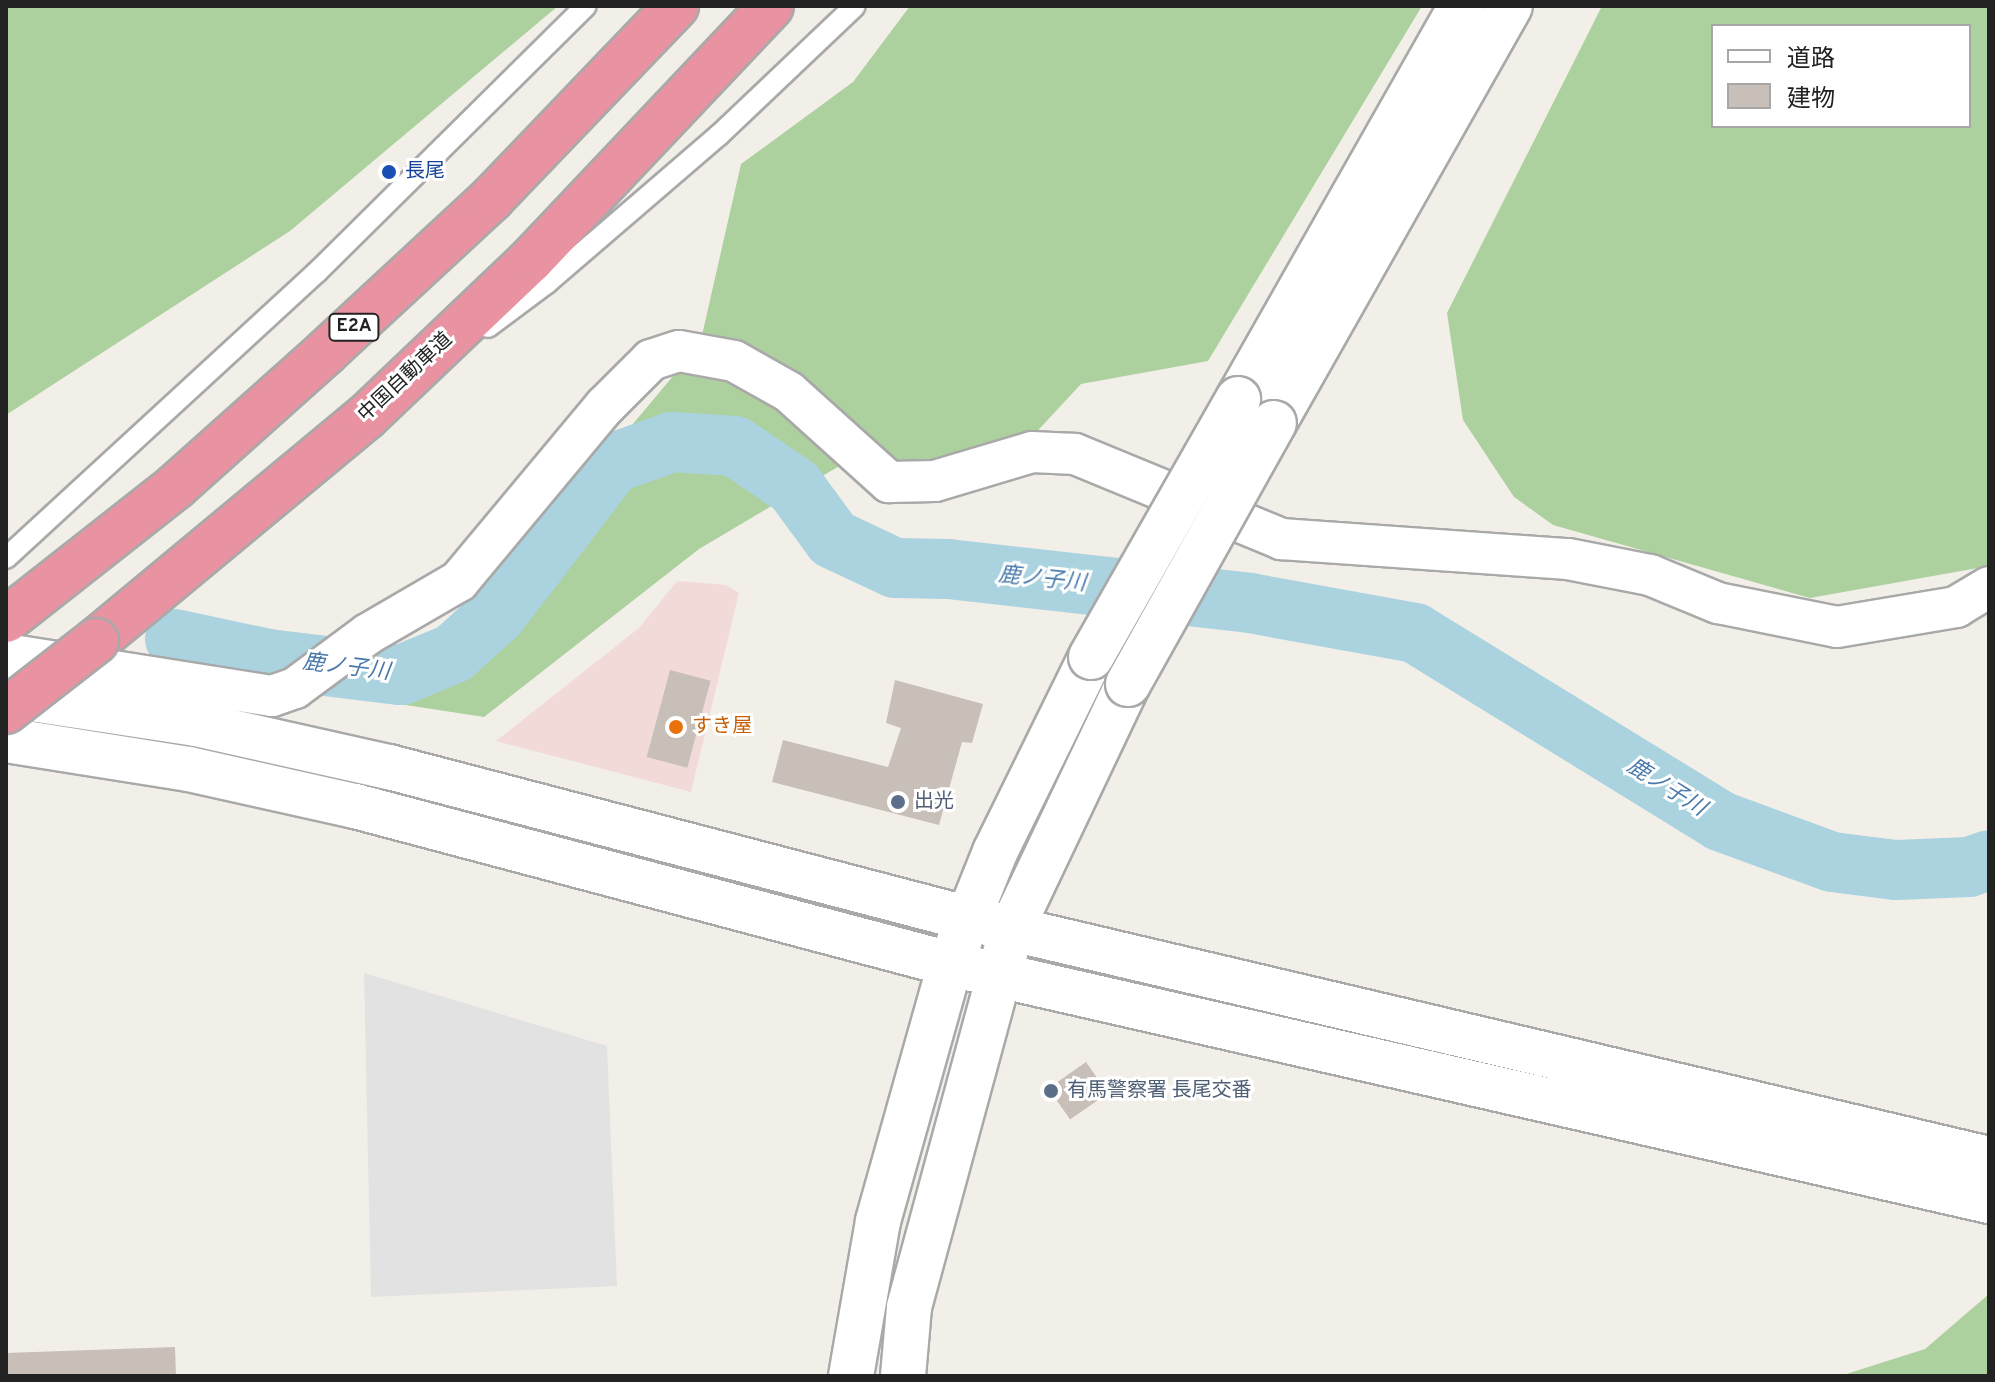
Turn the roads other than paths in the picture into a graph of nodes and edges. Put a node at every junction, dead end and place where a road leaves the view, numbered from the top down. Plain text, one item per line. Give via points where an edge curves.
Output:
1 (586, 6) edge
2 (676, 6) edge
3 (771, 6) edge
4 (855, 6) edge
5 (1461, 6) edge
6 (1510, 6) edge
7 (366, 417) junction
8 (6, 558) edge
9 (1989, 587) edge
10 (6, 620) edge
11 (6, 654) edge
12 (6, 695) edge
13 (6, 711) edge
14 (6, 740) edge
15 (966, 918) junction
16 (1012, 928) junction
17 (950, 964) junction
18 (998, 974) junction
19 (1989, 1159) edge
20 (1989, 1201) edge
21 (851, 1376) edge
22 (903, 1376) edge

1 - 8 lane via 317,272
2 - 10 highway, E2A via 492,198 327,351 175,487
3 - 7 highway, 中国自動車道 via 531,260
4 - 7 lane via 719,135 547,283
5 - 15 street, bridge via 1091,657
6 - 16 street, bridge via 1128,684
7 - 13 highway, 中国自動車道, bridge
9 - 11 street via 1956,607 1837,627 1718,603 1650,575 1568,559 1281,539 1075,454 1032,452 935,481 889,482 789,392 734,361 679,351 651,360 605,406 459,581 368,634 295,688 272,696
12 - 15 street via 196,724 389,767
14 - 17 street via 189,769 355,806
15 - 16 street
15 - 17 street
16 - 18 street
16 - 19 street
17 - 18 street
17 - 21 street via 878,1221
18 - 20 street
18 - 22 street via 909,1307

